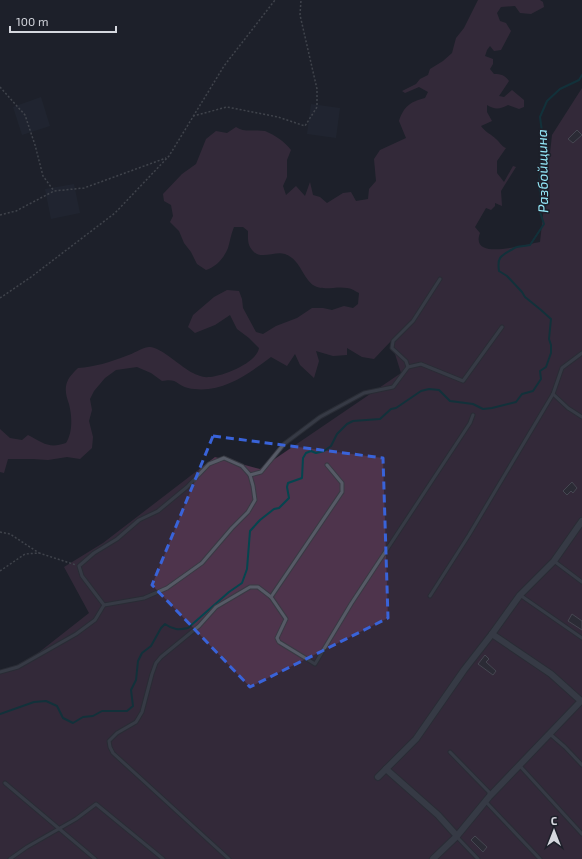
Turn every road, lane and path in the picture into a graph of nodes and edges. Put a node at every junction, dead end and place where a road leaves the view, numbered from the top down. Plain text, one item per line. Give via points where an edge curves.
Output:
1 (275, 0) edge
2 (302, 0) edge
3 (0, 87) edge
4 (193, 116) junction
5 (168, 157) junction
6 (54, 191) junction
7 (0, 215) edge
8 (440, 279) dead end
9 (0, 298) edge
10 (502, 327) dead end
11 (582, 353) edge
12 (408, 367) junction
13 (553, 394) junction
14 (472, 415) dead end
15 (582, 417) edge
16 (327, 465) dead end
17 (250, 475) junction
18 (582, 521) edge
19 (0, 532) edge
20 (39, 553) junction
21 (554, 561) junction
22 (79, 566) junction
23 (0, 571) edge
24 (582, 582) edge
25 (520, 595) junction
26 (430, 596) dead end
27 (271, 597) junction
28 (104, 606) junction
29 (492, 634) junction
30 (582, 638) edge
31 (0, 672) edge
32 (582, 700) edge
33 (550, 734) junction
34 (450, 752) dead end
35 (582, 765) edge
36 (520, 766) junction
37 (386, 769) junction
38 (378, 777) dead end
39 (5, 783) dead end
40 (488, 799) junction
41 (58, 829) junction
42 (582, 834) edge
43 (457, 836) junction
44 (10, 859) edge
45 (95, 859) edge
46 (163, 859) edge
47 (229, 859) edge
48 (433, 859) edge
49 (478, 859) edge
50 (540, 859) edge

1 - 4 path via 224,66
2 - 4 path via 300,15 318,89 317,107 305,126 278,117 227,107
3 - 6 path via 25,115 43,176
4 - 5 path
5 - 6 path via 84,188
5 - 9 path via 115,213
6 - 7 path
8 - 12 lane via 413,321 393,341 392,348 406,361
10 - 12 lane via 463,381 421,364
11 - 13 lane via 562,368
12 - 17 lane via 393,386 364,393 320,418 284,444 261,472
13 - 15 lane
13 - 26 lane
14 - 27 lane via 470,423 351,604 315,664 279,642 277,638 286,619
16 - 27 lane via 342,483 342,492
17 - 22 lane via 242,466 224,458 209,464 187,487 158,511 139,520
17 - 28 lane via 254,500 248,512 202,563 167,588 144,598
18 - 21 street
19 - 20 path via 10,534
20 - 22 path
20 - 23 path via 25,554
21 - 24 lane
21 - 25 street
22 - 28 lane via 82,576
25 - 29 street
25 - 30 lane
27 - 47 lane via 258,587 250,588 216,607 199,626 156,663 142,712 136,722 117,733 110,741 113,753
28 - 31 lane via 95,620 76,634 18,667
29 - 32 street via 551,674
29 - 37 street via 416,739
32 - 33 street
33 - 35 lane
33 - 36 street
34 - 40 lane via 489,792
36 - 40 street
36 - 42 lane
37 - 38 street
37 - 43 street via 438,815
39 - 41 lane
40 - 43 street
40 - 50 lane
41 - 44 lane via 27,846
41 - 45 lane
41 - 46 lane via 96,804
43 - 48 street
43 - 49 lane

